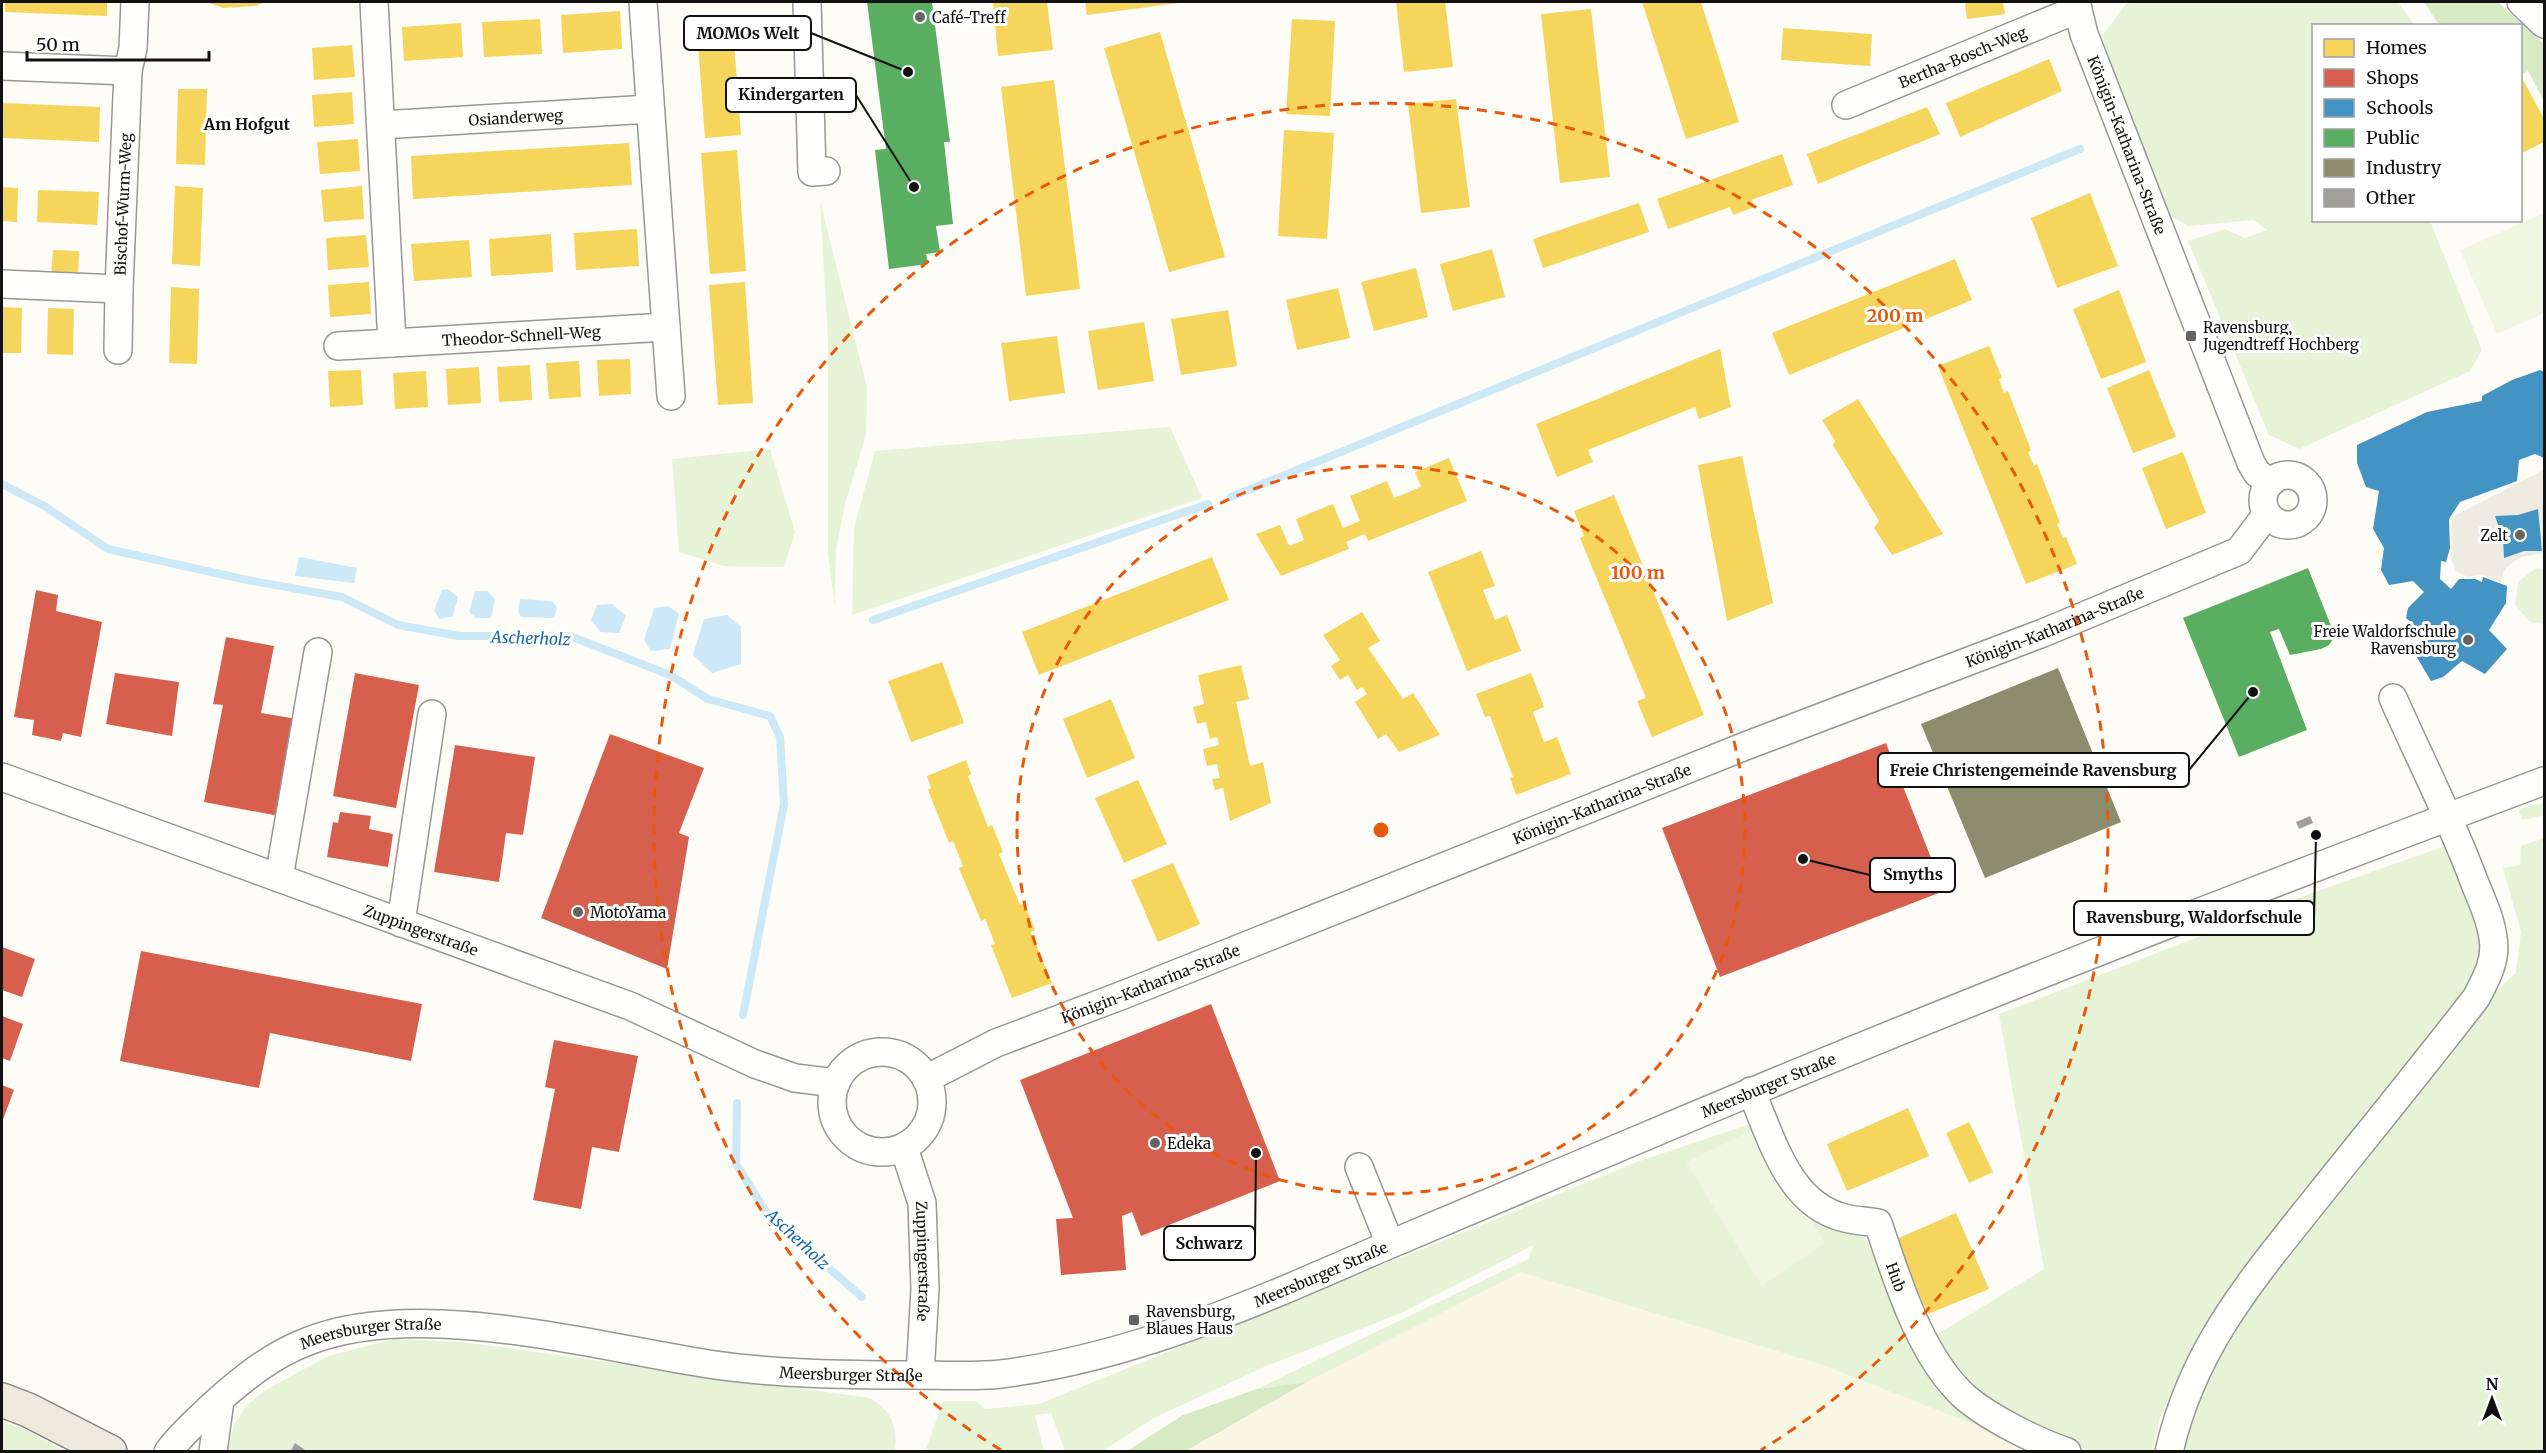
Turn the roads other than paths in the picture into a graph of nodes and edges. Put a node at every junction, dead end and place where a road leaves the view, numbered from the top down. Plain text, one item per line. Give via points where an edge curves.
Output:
1 (135, 2) edge
2 (374, 2) edge
3 (643, 2) edge
4 (807, 2) edge
5 (2521, 2) edge
6 (2080, 15) edge
7 (2544, 24) edge
8 (2, 66) edge
9 (128, 71) junction
10 (1846, 105) dead end
11 (650, 109) junction
12 (381, 125) junction
13 (826, 171) dead end
14 (2, 284) edge
15 (119, 289) junction
16 (666, 327) junction
17 (392, 343) junction
18 (338, 346) dead end
19 (118, 350) dead end
20 (671, 396) dead end
21 (2270, 483) junction
22 (2267, 514) junction
23 (318, 652) dead end
24 (2393, 698) dead end
25 (432, 714) dead end
26 (2, 777) edge
27 (2544, 782) edge
28 (2447, 816) junction
29 (279, 878) junction
30 (401, 923) junction
31 (926, 1079) junction
32 (836, 1083) junction
33 (1751, 1091) junction
34 (904, 1148) junction
35 (1359, 1167) dead end
36 (1390, 1244) junction
37 (920, 1375) junction
38 (2, 1400) edge
39 (220, 1400) junction
40 (110, 1452) edge
41 (168, 1452) edge
42 (213, 1452) edge
43 (2067, 1452) edge
44 (2169, 1452) edge

1 - 9 street, Bischof-Wurm-Weg
2 - 12 street
3 - 11 street
4 - 13 street via 812,172
5 - 7 street
6 - 10 street, Bertha-Bosch-Weg
6 - 21 street, Königin-Katharina-Straße via 2251,463
8 - 9 street
9 - 15 street, Bischof-Wurm-Weg
11 - 12 street, Osianderweg
11 - 16 street
12 - 17 street
14 - 15 street, Bischof-Wurm-Weg
15 - 19 street
16 - 17 street, Theodor-Schnell-Weg
16 - 20 street
17 - 18 street, Theodor-Schnell-Weg
21 - 22 street via 2263,497
21 - 22 street via 2285,475 2300,478 2311,488 2314,502 2309,515 2297,524 2281,524
22 - 31 street, Königin-Katharina-Straße via 2239,551 2043,633 1717,757 996,1043
23 - 29 street
24 - 28 street
25 - 30 street
26 - 29 street, Zuppingerstraße
27 - 28 street, Meersburger Straße
28 - 33 street, Meersburger Straße via 1989,993
28 - 44 street via 2490,922 2494,939 2489,975 2476,998 2255,1276 2218,1329 2193,1376
29 - 30 street, Zuppingerstraße
30 - 32 street, Zuppingerstraße via 630,1006 755,1064 795,1078
31 - 32 street via 906,1058 876,1053 848,1066
31 - 34 street via 932,1096 927,1126
32 - 34 street via 832,1109 846,1137 873,1152
33 - 36 street, Meersburger Straße
33 - 43 street, Hub via 1789,1178 1806,1196 1843,1218 1878,1223 1903,1295 1938,1364 1966,1398 2008,1424
34 - 37 street, Zuppingerstraße via 922,1203 925,1289
35 - 36 street
36 - 37 street, Meersburger Straße via 1260,1301 1066,1364 992,1375
37 - 39 street, Meersburger Straße via 776,1371 469,1326 391,1324 348,1329 307,1341 264,1363
38 - 40 main road
39 - 41 street, Meersburger Straße
39 - 42 street

